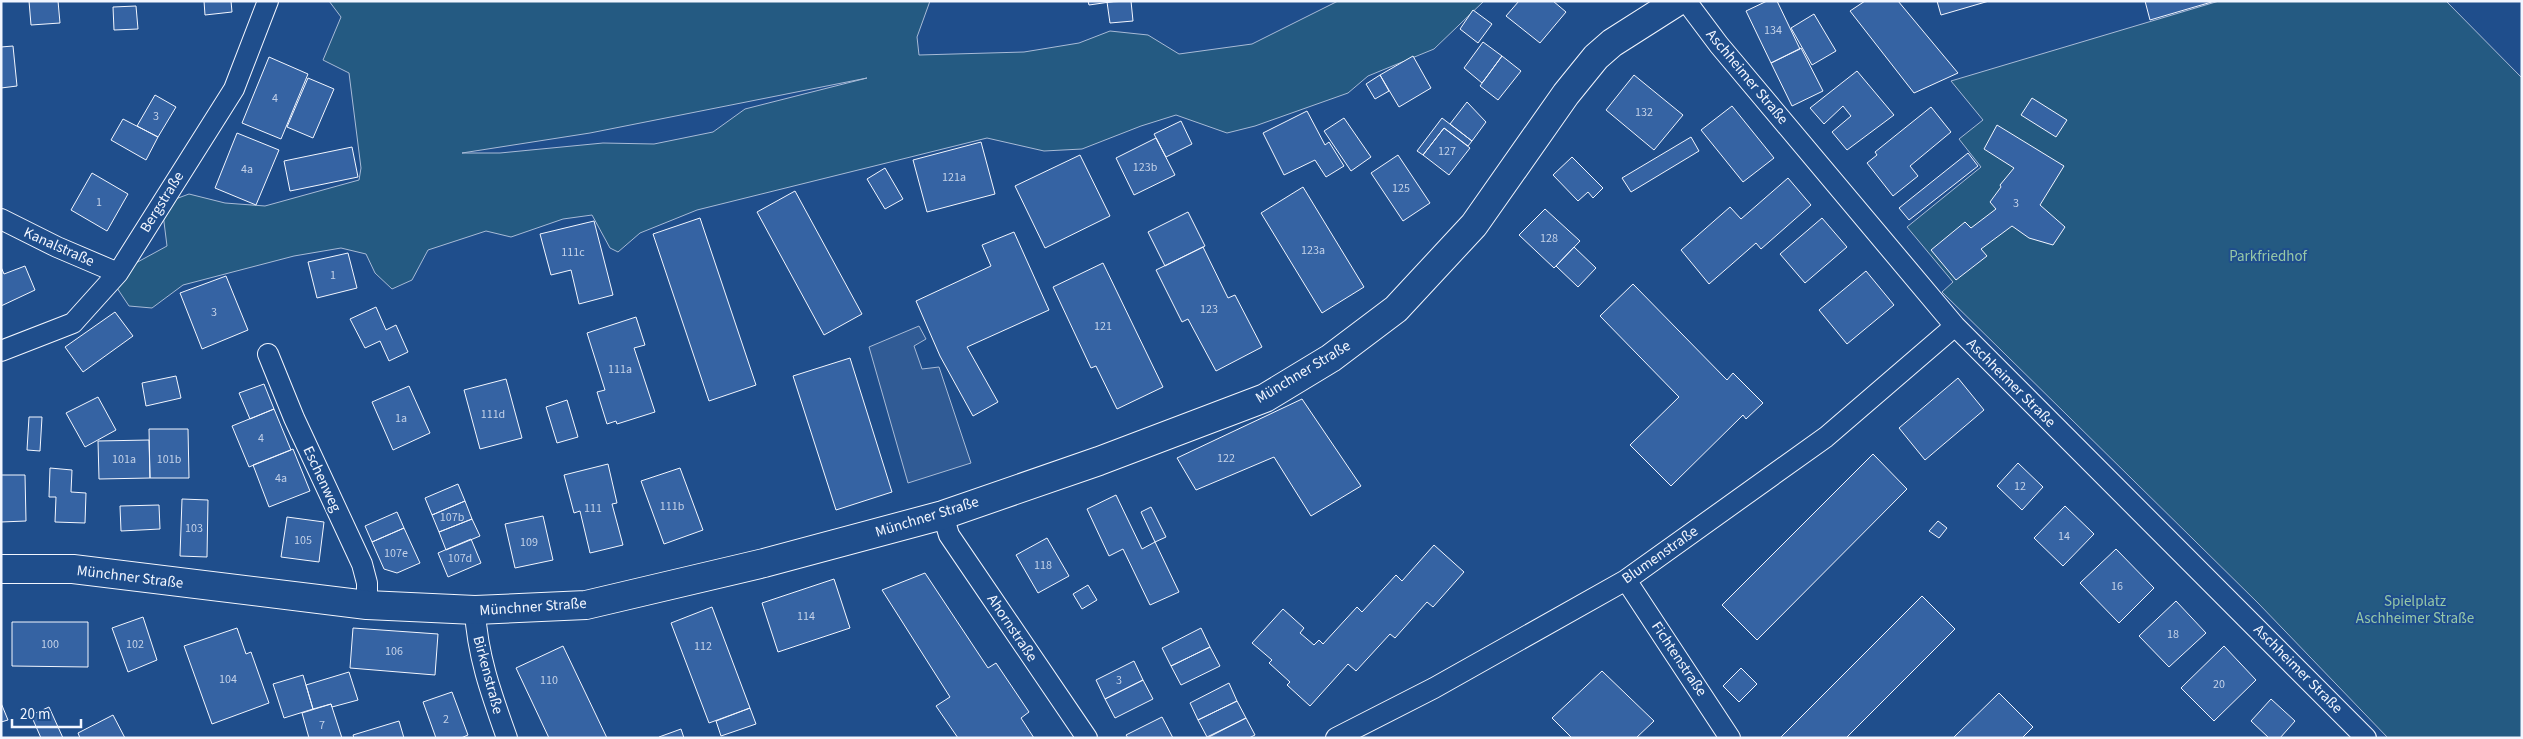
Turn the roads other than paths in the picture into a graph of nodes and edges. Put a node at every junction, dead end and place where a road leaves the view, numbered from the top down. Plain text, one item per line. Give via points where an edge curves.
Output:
1 (268, 1) edge
2 (1678, 1) edge
3 (1686, 1) edge
4 (1, 220) edge
5 (118, 273) junction
6 (1955, 326) junction
7 (1, 351) edge
8 (268, 354) dead end
9 (943, 515) junction
10 (1, 569) edge
11 (1626, 580) junction
12 (367, 605) junction
13 (475, 610) junction
14 (507, 738) edge
15 (1087, 738) edge
16 (1336, 738) edge
17 (1730, 738) edge
18 (2366, 738) edge

1 - 5 street, Bergstraße via 234,89
2 - 9 main road, Münchner Straße via 1612,43 1596,57 1566,94 1474,225 1385,319 1331,358 1264,398
3 - 6 street, Aschheimer Straße via 1719,45
4 - 5 street, Kanalstraße
5 - 7 street, Bergstraße via 73,324
6 - 11 street, Blumenstraße via 1826,437
6 - 18 street, Aschheimer Straße
8 - 12 street, Eschenweg via 362,564 367,583
9 - 13 main road, Münchner Straße via 764,563 586,605
9 - 15 street, Ahornstraße via 949,535
10 - 12 main road, Münchner Straße via 73,569
11 - 16 street, Blumenstraße via 1434,688
11 - 17 street, Fichtenstraße
12 - 13 main road, Münchner Straße
13 - 14 street, Birkenstraße via 483,666

